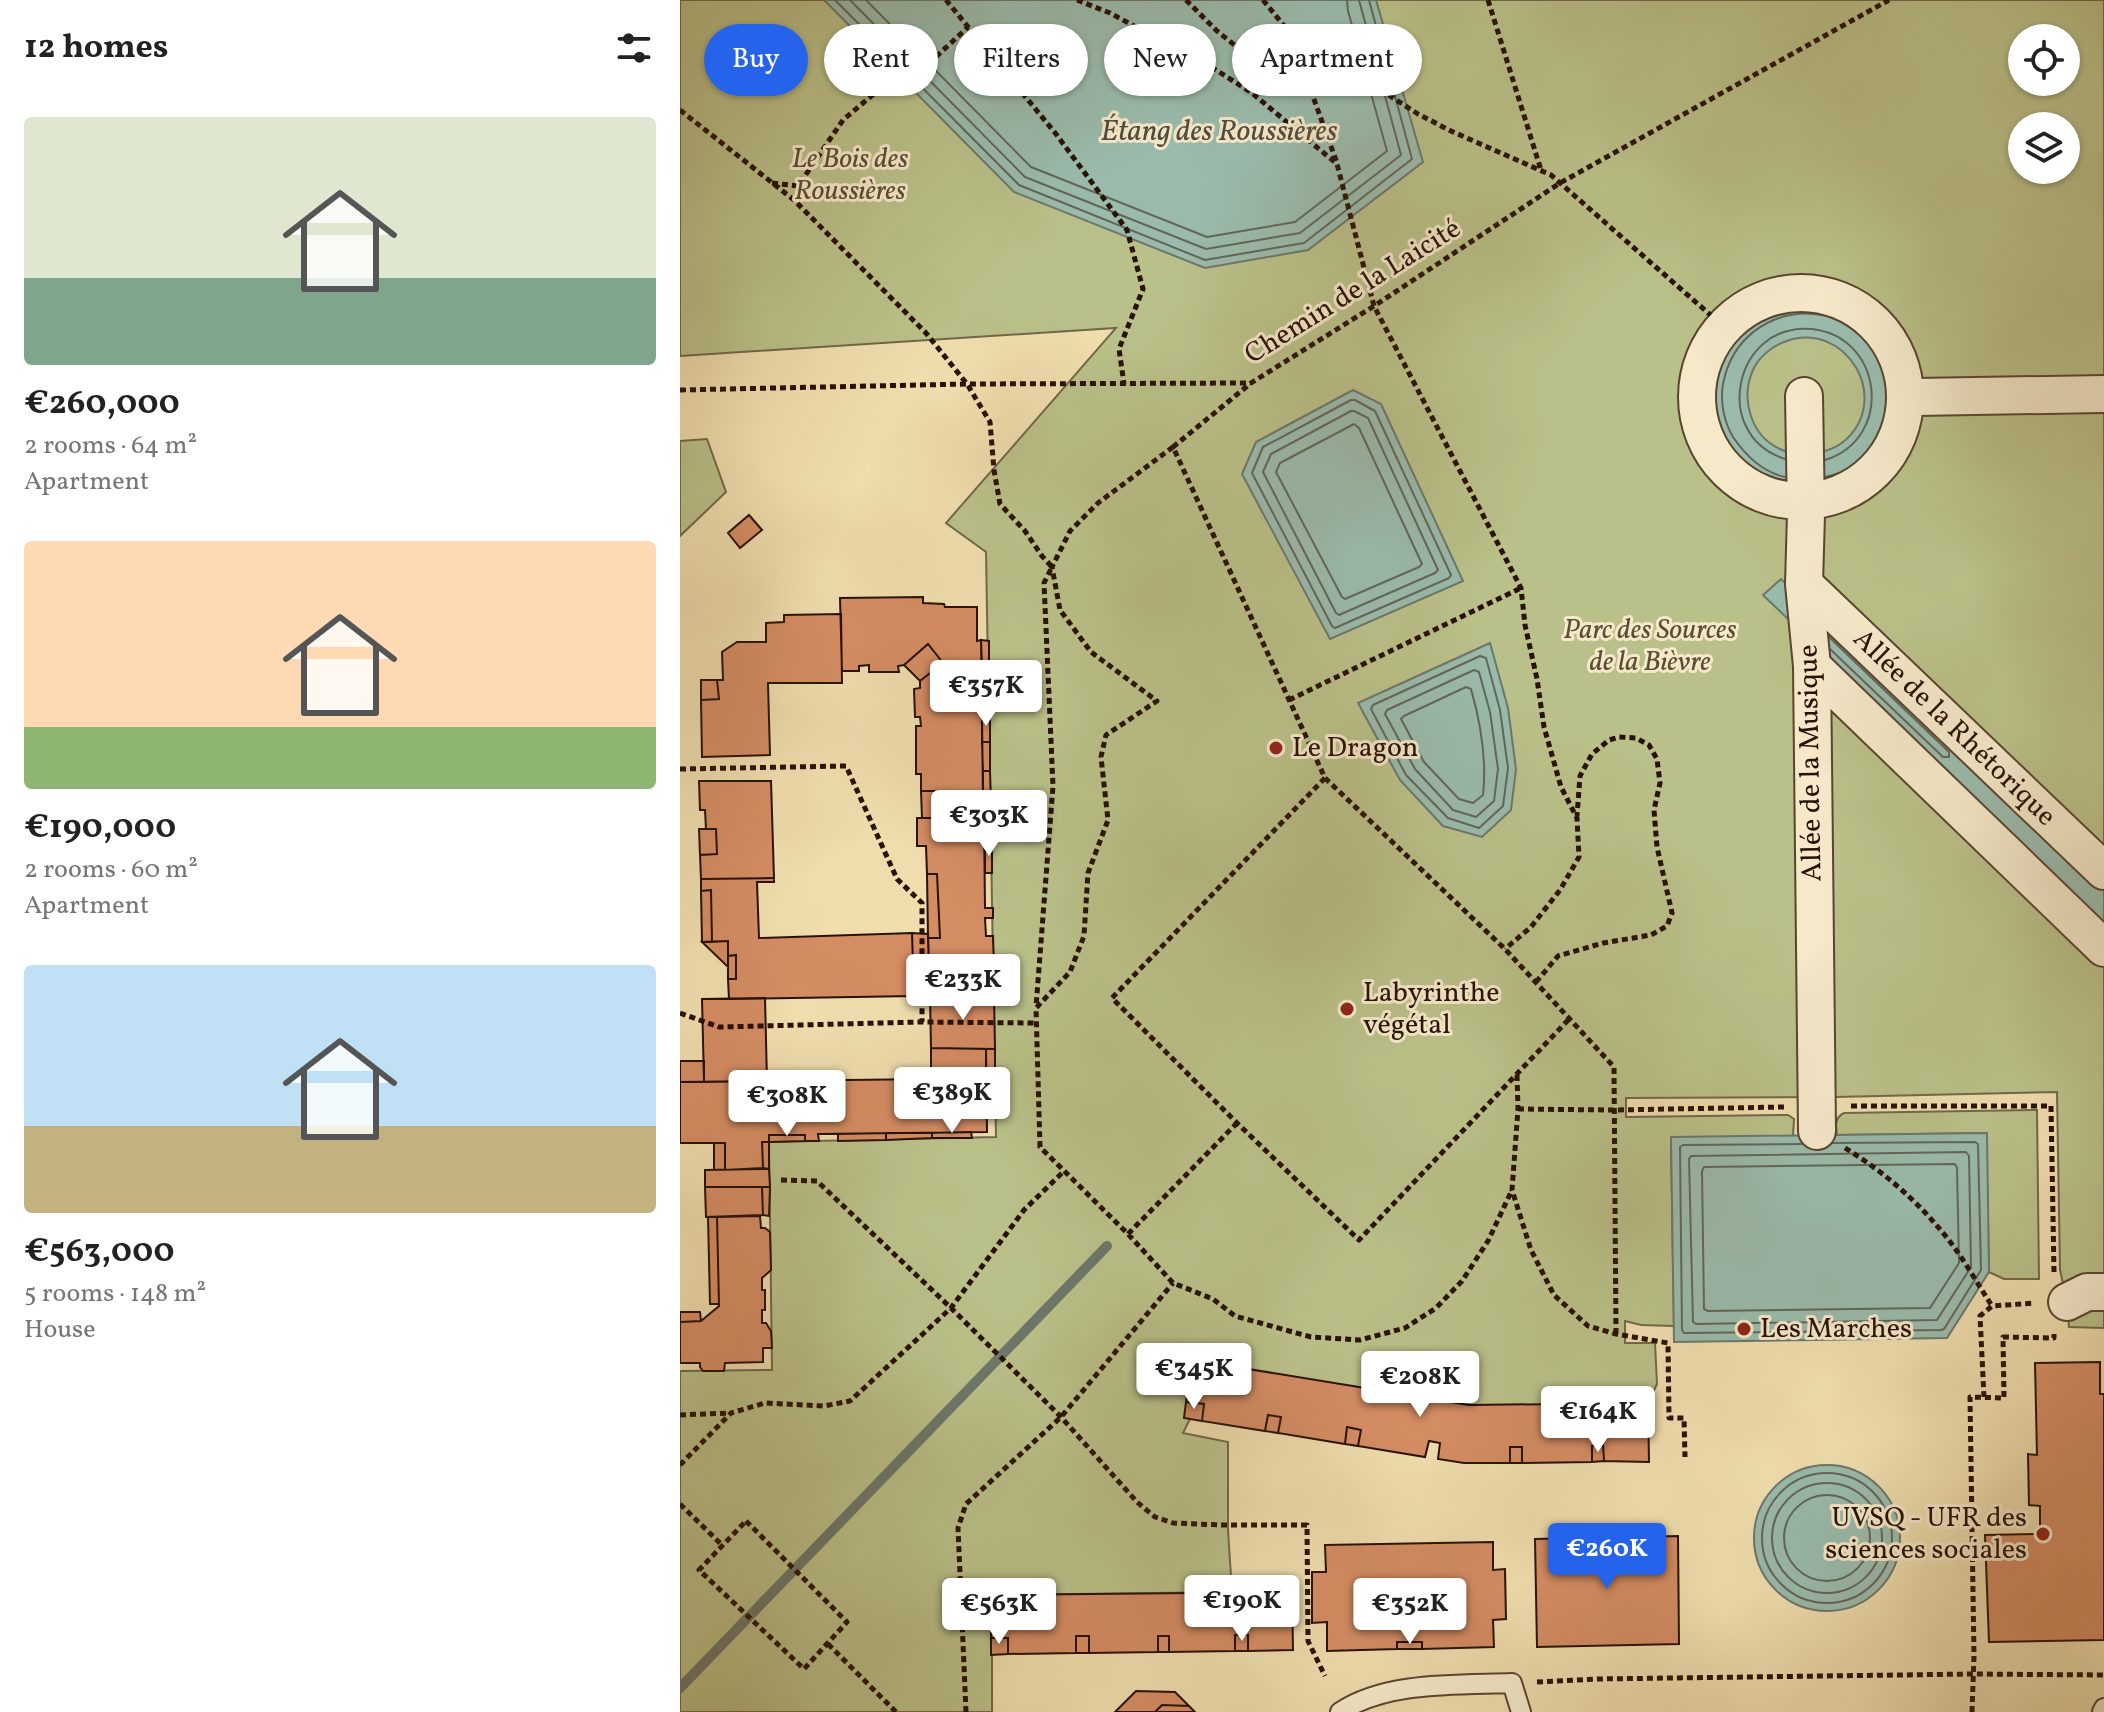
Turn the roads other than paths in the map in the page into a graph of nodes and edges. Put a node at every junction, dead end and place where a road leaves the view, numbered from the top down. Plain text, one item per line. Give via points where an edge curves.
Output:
1 (2104, 394) edge
2 (1905, 395) junction
3 (1804, 396) dead end
4 (1806, 501) junction
5 (1805, 589) junction
6 (1810, 653) junction
7 (2104, 871) edge
8 (2104, 948) edge
9 (1817, 1119) road end
10 (2104, 1292) edge
11 (2059, 1300) road end
12 (1340, 1712) edge
13 (1521, 1712) edge

1 - 2 street
2 - 4 street via 1894,446 1878,468 1832,497
2 - 4 street via 1902,370 1889,340 1868,316 1840,300 1810,292 1778,294 1748,306 1723,326 1701,367 1696,390 1699,425 1714,456 1739,481 1771,497
3 - 4 street, Allée de la Musique
4 - 5 street, Allée de la Musique
5 - 6 street, Allée de la Musique
5 - 7 street, Allée de la Rhétorique
6 - 8 street, Allée de la Rhétorique
6 - 9 street, Allée de la Musique
10 - 11 street
12 - 13 lane via 1393,1690 1512,1683

